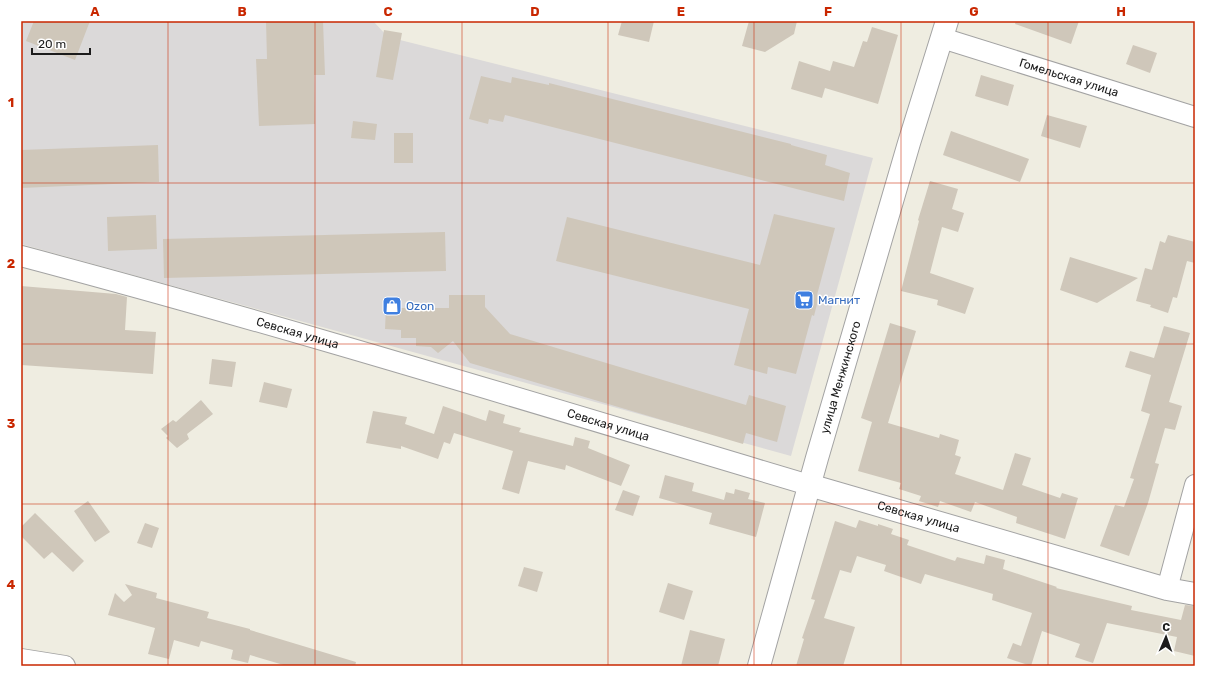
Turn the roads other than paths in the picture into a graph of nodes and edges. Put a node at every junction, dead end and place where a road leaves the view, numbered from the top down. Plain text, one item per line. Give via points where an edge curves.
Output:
1 (944, 29) edge
2 (1195, 118) edge
3 (21, 256) edge
4 (809, 485) junction
5 (1195, 485) edge
6 (1167, 589) junction
7 (1195, 594) edge
8 (21, 659) edge
9 (65, 666) edge
10 (759, 666) edge

1 - 2 street, Гомельская улица
1 - 4 street, улица Менжинского
3 - 4 street, Севская улица via 398,362
4 - 6 street, Севская улица
4 - 10 street, улица Менжинского
5 - 6 street
6 - 7 street, Севская улица
8 - 9 street

